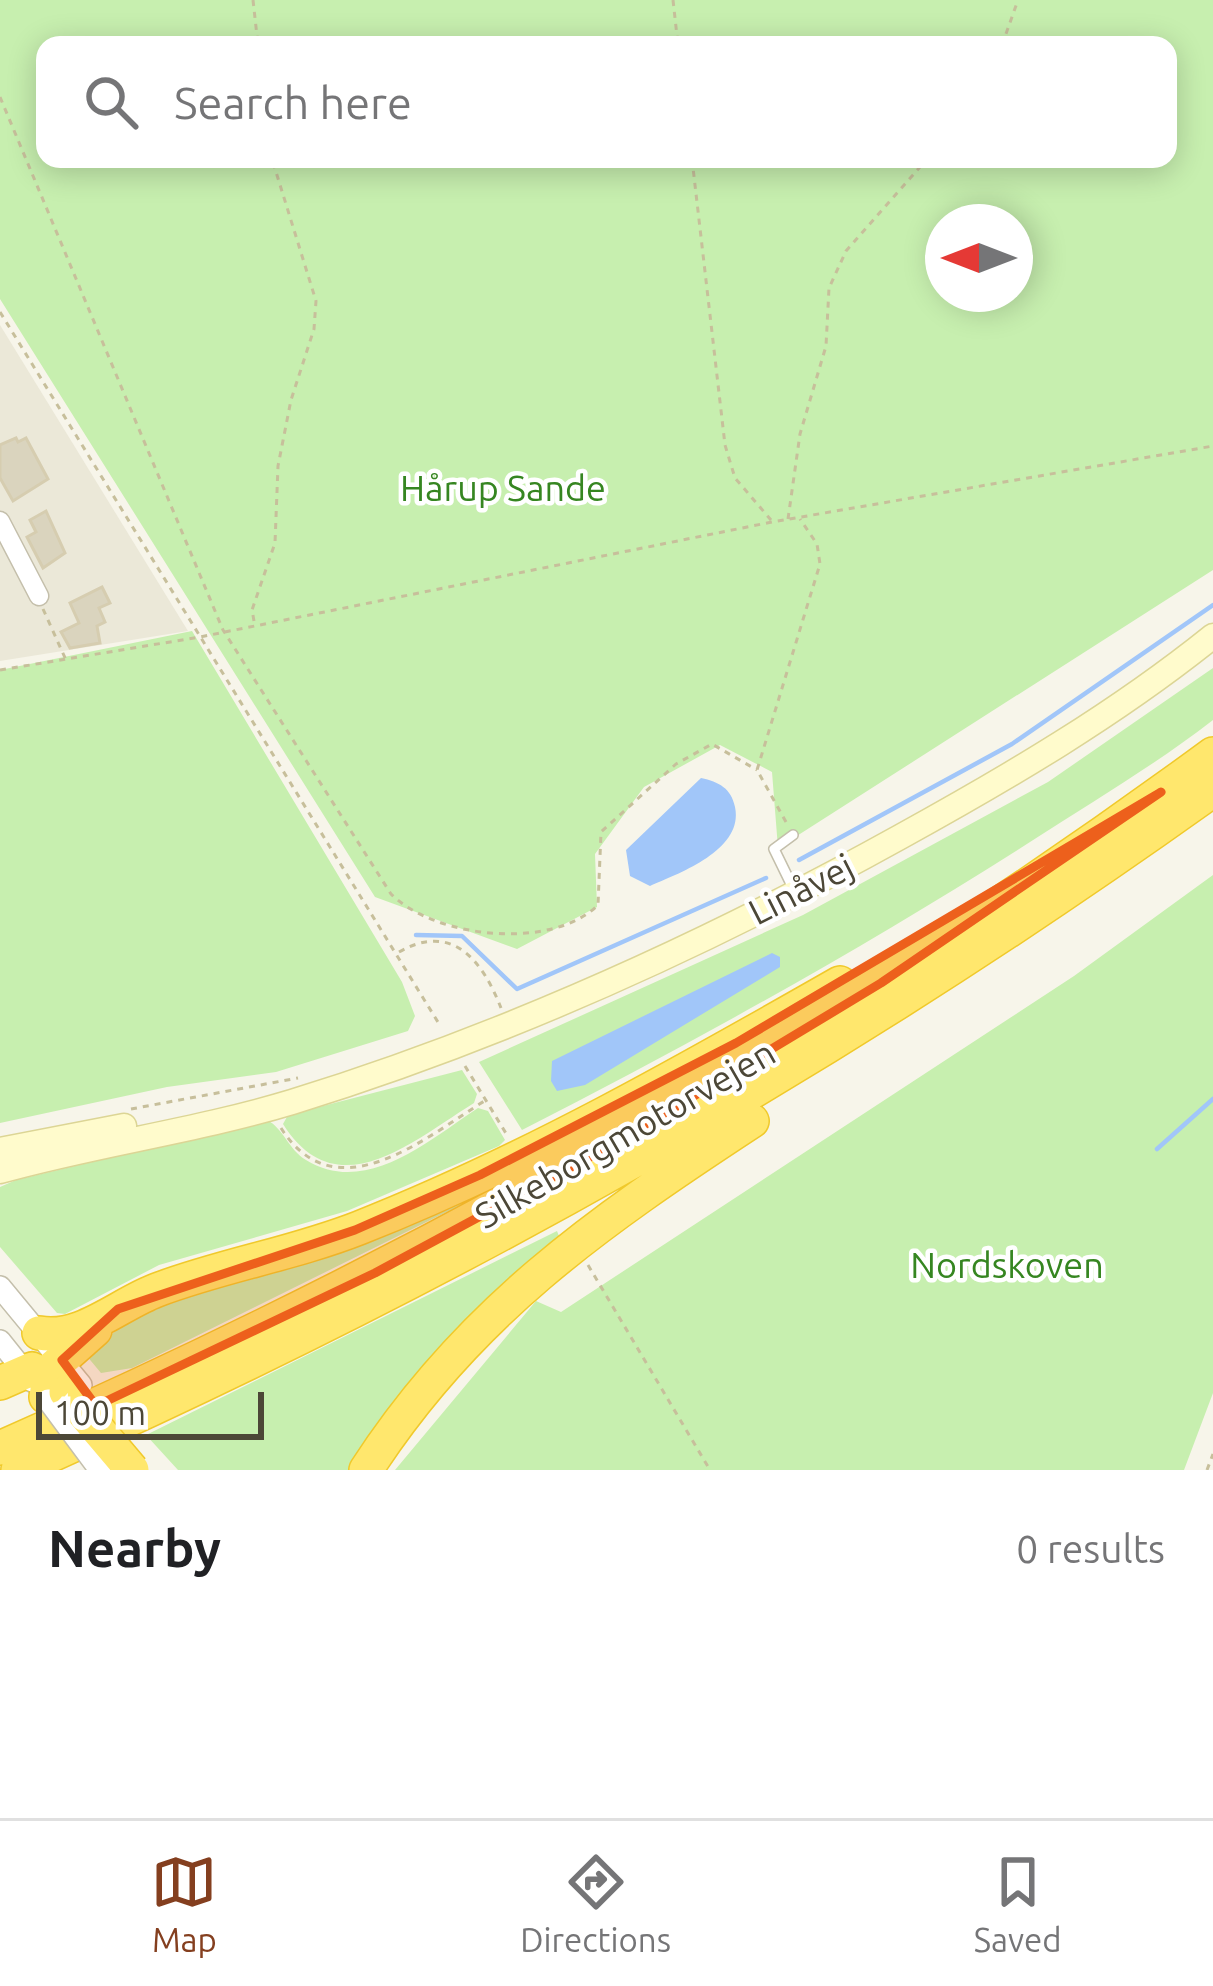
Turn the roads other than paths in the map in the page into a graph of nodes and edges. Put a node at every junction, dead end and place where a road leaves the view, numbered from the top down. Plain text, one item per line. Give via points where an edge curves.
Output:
1 (0, 521) edge
2 (39, 596) road end
3 (1213, 635) edge
4 (1213, 754) edge
5 (1213, 790) edge
6 (1161, 792) junction
7 (793, 835) road end
8 (797, 895) junction
9 (356, 1078) junction
10 (97, 1132) junction
11 (0, 1150) edge
12 (0, 1159) edge
13 (0, 1171) edge
14 (0, 1286) edge
15 (0, 1300) edge
16 (118, 1309) junction
17 (39, 1333) junction
18 (0, 1341) edge
19 (47, 1383) edge
20 (0, 1448) edge
21 (95, 1462) edge
22 (18, 1470) edge
23 (132, 1470) edge
24 (144, 1470) edge
25 (366, 1470) edge

1 - 2 street
3 - 8 main road, Linåvej via 1009,777
4 - 6 highway, Silkeborgmotorvejen
5 - 22 highway, Silkeborgmotorvejen via 898,1006 636,1164 389,1297
5 - 25 highway via 962,983 562,1250 458,1348
6 - 16 highway via 736,1043 517,1157 355,1230 153,1291
6 - 20 highway, Silkeborgmotorvejen via 881,983 616,1142 255,1333
7 - 8 lane via 774,849
8 - 9 main road, Linåvej via 558,1003
9 - 10 main road, Linåvej
9 - 13 main road, Linåvej via 234,1118
10 - 11 main road, Linåvej
10 - 12 main road
14 - 17 street
15 - 17 street
16 - 17 highway via 59,1335
16 - 19 highway
17 - 19 street
18 - 19 street
19 - 21 street, bridge
19 - 23 highway, bridge
19 - 24 street

